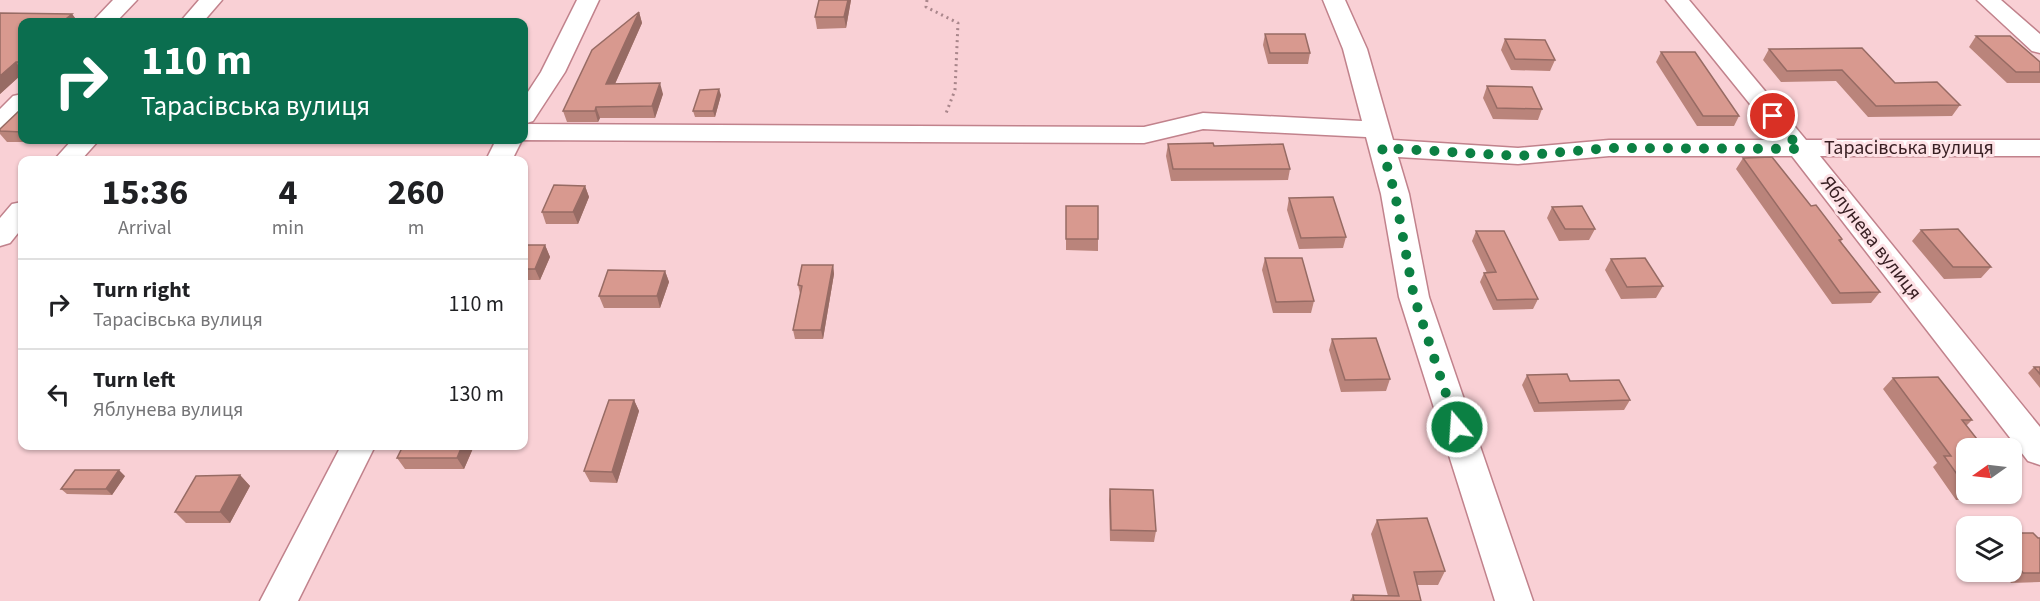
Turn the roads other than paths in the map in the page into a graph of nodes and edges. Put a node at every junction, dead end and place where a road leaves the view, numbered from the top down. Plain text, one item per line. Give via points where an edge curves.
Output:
1 (126, 0) edge
2 (212, 0) edge
3 (588, 0) edge
4 (1334, 0) edge
5 (1677, 0) edge
6 (1988, 0) edge
7 (107, 18) edge
8 (195, 18) edge
9 (2040, 46) edge
10 (18, 105) edge
11 (528, 110) edge
12 (0, 123) edge
13 (528, 132) edge
14 (1379, 139) junction
15 (82, 144) edge
16 (2040, 148) edge
17 (1800, 149) junction
18 (71, 156) edge
19 (18, 216) edge
20 (0, 236) edge
21 (356, 450) edge
22 (2040, 451) edge
23 (279, 601) edge
24 (1514, 601) edge

1 - 7 street
2 - 8 street
3 - 11 street via 553,72
4 - 14 street via 1355,49
5 - 17 street, Яблунева вулиця
6 - 9 street
10 - 12 street
13 - 14 street, Тарасівська вулиця via 1144,135 1203,121
14 - 17 street, Тарасівська вулиця via 1518,156 1609,148
14 - 24 street via 1395,194 1414,297
15 - 18 street
16 - 17 street, Тарасівська вулиця
17 - 22 street, Яблунева вулиця
19 - 20 street
21 - 23 street

